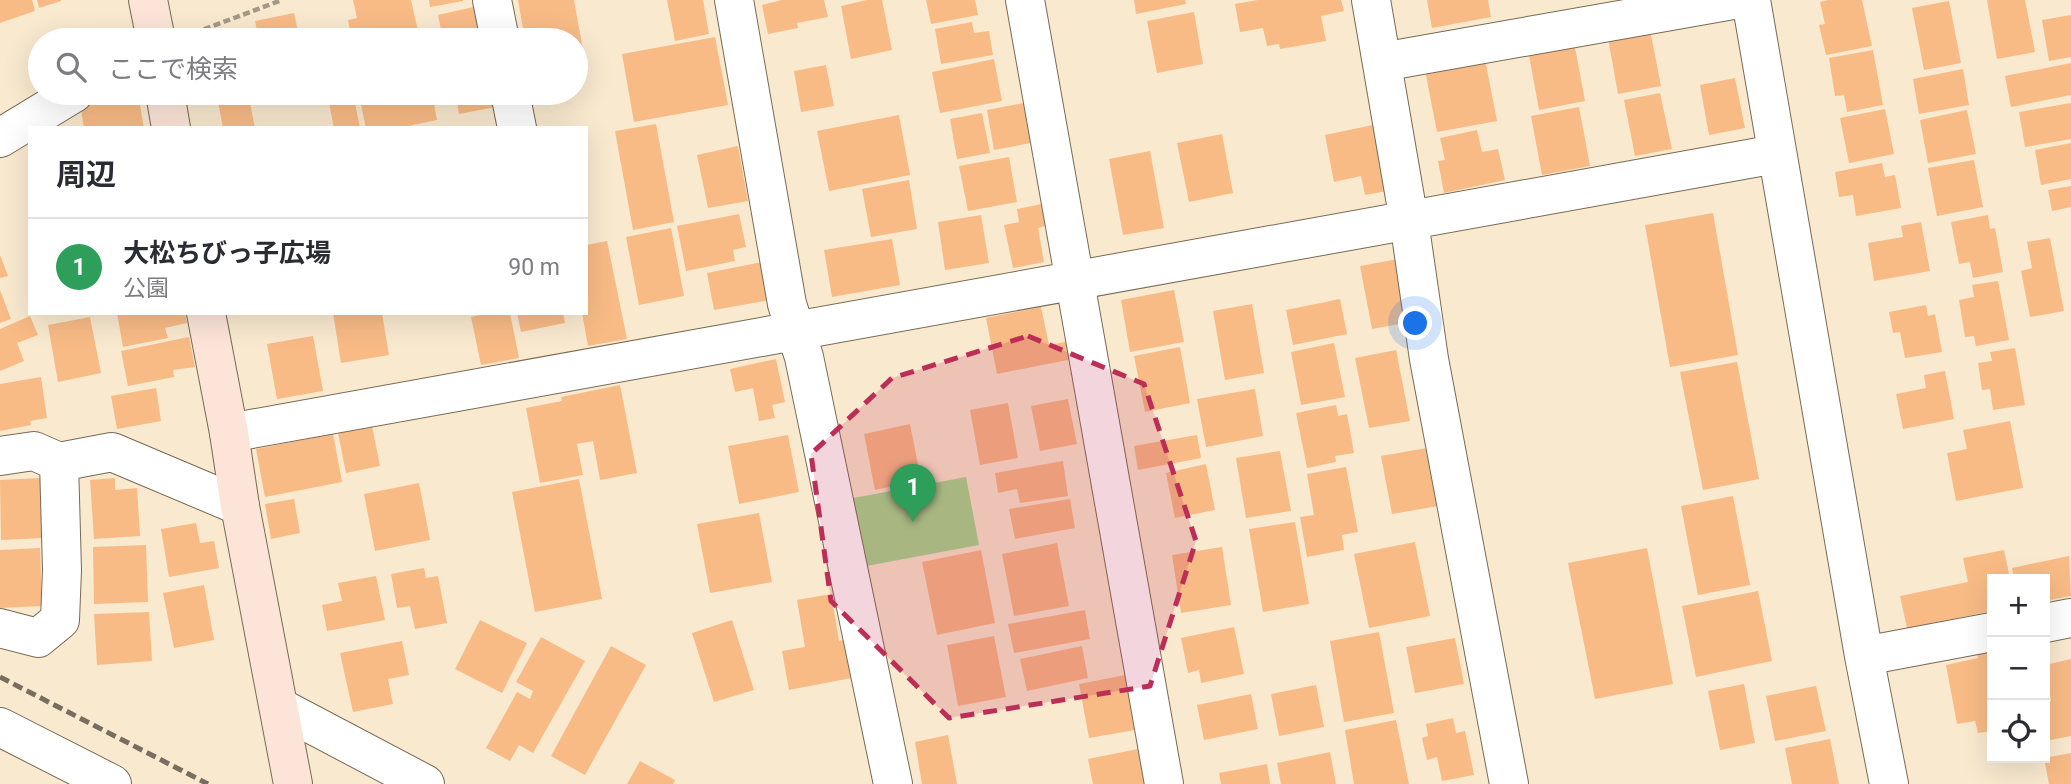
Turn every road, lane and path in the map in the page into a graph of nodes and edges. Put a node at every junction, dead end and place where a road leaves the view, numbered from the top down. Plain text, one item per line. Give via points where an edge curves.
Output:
1 (148, 0) edge
2 (282, 0) edge
3 (492, 0) edge
4 (734, 0) edge
5 (1026, 0) edge
6 (1371, 0) edge
7 (1733, 0) edge
8 (1751, 0) edge
9 (165, 28) edge
10 (200, 28) edge
11 (498, 28) edge
12 (1382, 62) junction
13 (54, 105) edge
14 (167, 105) edge
15 (512, 105) edge
16 (171, 126) edge
17 (517, 126) edge
18 (0, 138) edge
19 (1776, 154) junction
20 (1409, 221) junction
21 (1075, 280) junction
22 (206, 315) edge
23 (795, 331) junction
24 (229, 433) junction
25 (0, 456) edge
26 (59, 462) junction
27 (240, 506) junction
28 (2071, 618) edge
29 (2050, 622) edge
30 (0, 628) edge
31 (1987, 633) edge
32 (1864, 656) junction
33 (279, 707) junction
34 (0, 727) edge
35 (112, 784) edge
36 (293, 784) edge
37 (425, 784) edge
38 (893, 784) edge
39 (1164, 784) edge
40 (1508, 784) edge
41 (1889, 784) edge

1 - 9 street
2 - 10 path
3 - 11 street
4 - 23 street
5 - 21 street
6 - 12 street
7 - 12 street
8 - 19 street
12 - 20 street
13 - 18 street
14 - 16 street
15 - 17 street
19 - 20 street
19 - 32 street
20 - 21 street
20 - 40 street via 1429,359
21 - 23 street
21 - 39 street
22 - 24 street
23 - 24 street
23 - 38 street
24 - 27 street
25 - 26 street via 34,452
26 - 27 street via 112,452
26 - 30 street via 60,620 38,638
27 - 33 street
28 - 29 street
31 - 32 street
32 - 41 street
33 - 36 street
33 - 37 street
34 - 35 street

